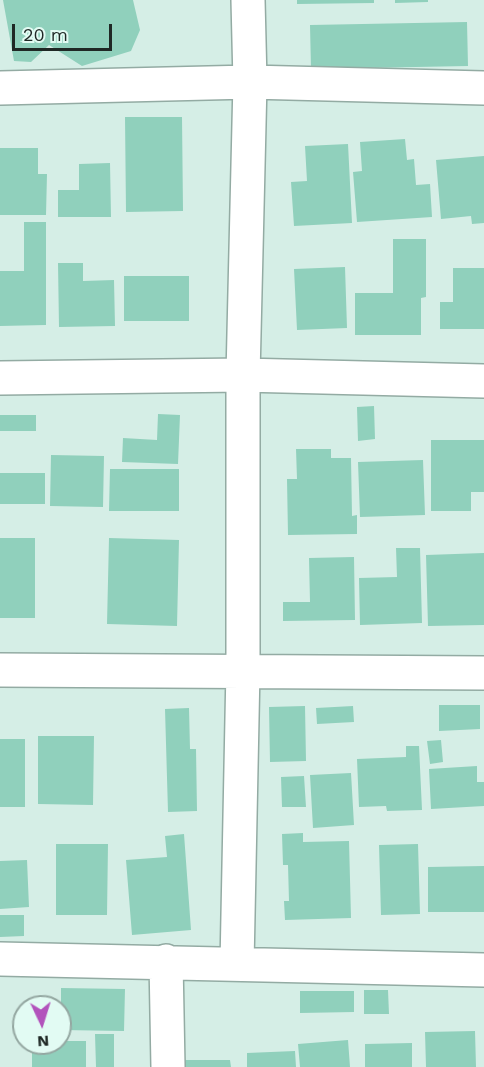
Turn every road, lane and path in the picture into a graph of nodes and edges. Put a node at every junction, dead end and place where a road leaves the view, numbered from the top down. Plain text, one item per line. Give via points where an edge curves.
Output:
1 (248, 0) edge
2 (250, 82) junction
3 (0, 87) edge
4 (484, 88) edge
5 (243, 375) junction
6 (0, 378) edge
7 (484, 381) edge
8 (243, 669) junction
9 (0, 670) edge
10 (484, 673) edge
11 (0, 959) edge
12 (166, 961) junction
13 (237, 964) junction
14 (484, 970) edge
15 (168, 1067) edge

1 - 2 street
2 - 3 street
2 - 4 street
2 - 5 street
5 - 6 street
5 - 7 street
5 - 8 street
8 - 9 street
8 - 10 street
8 - 13 street
11 - 12 street
12 - 13 street
12 - 15 street
13 - 14 street

